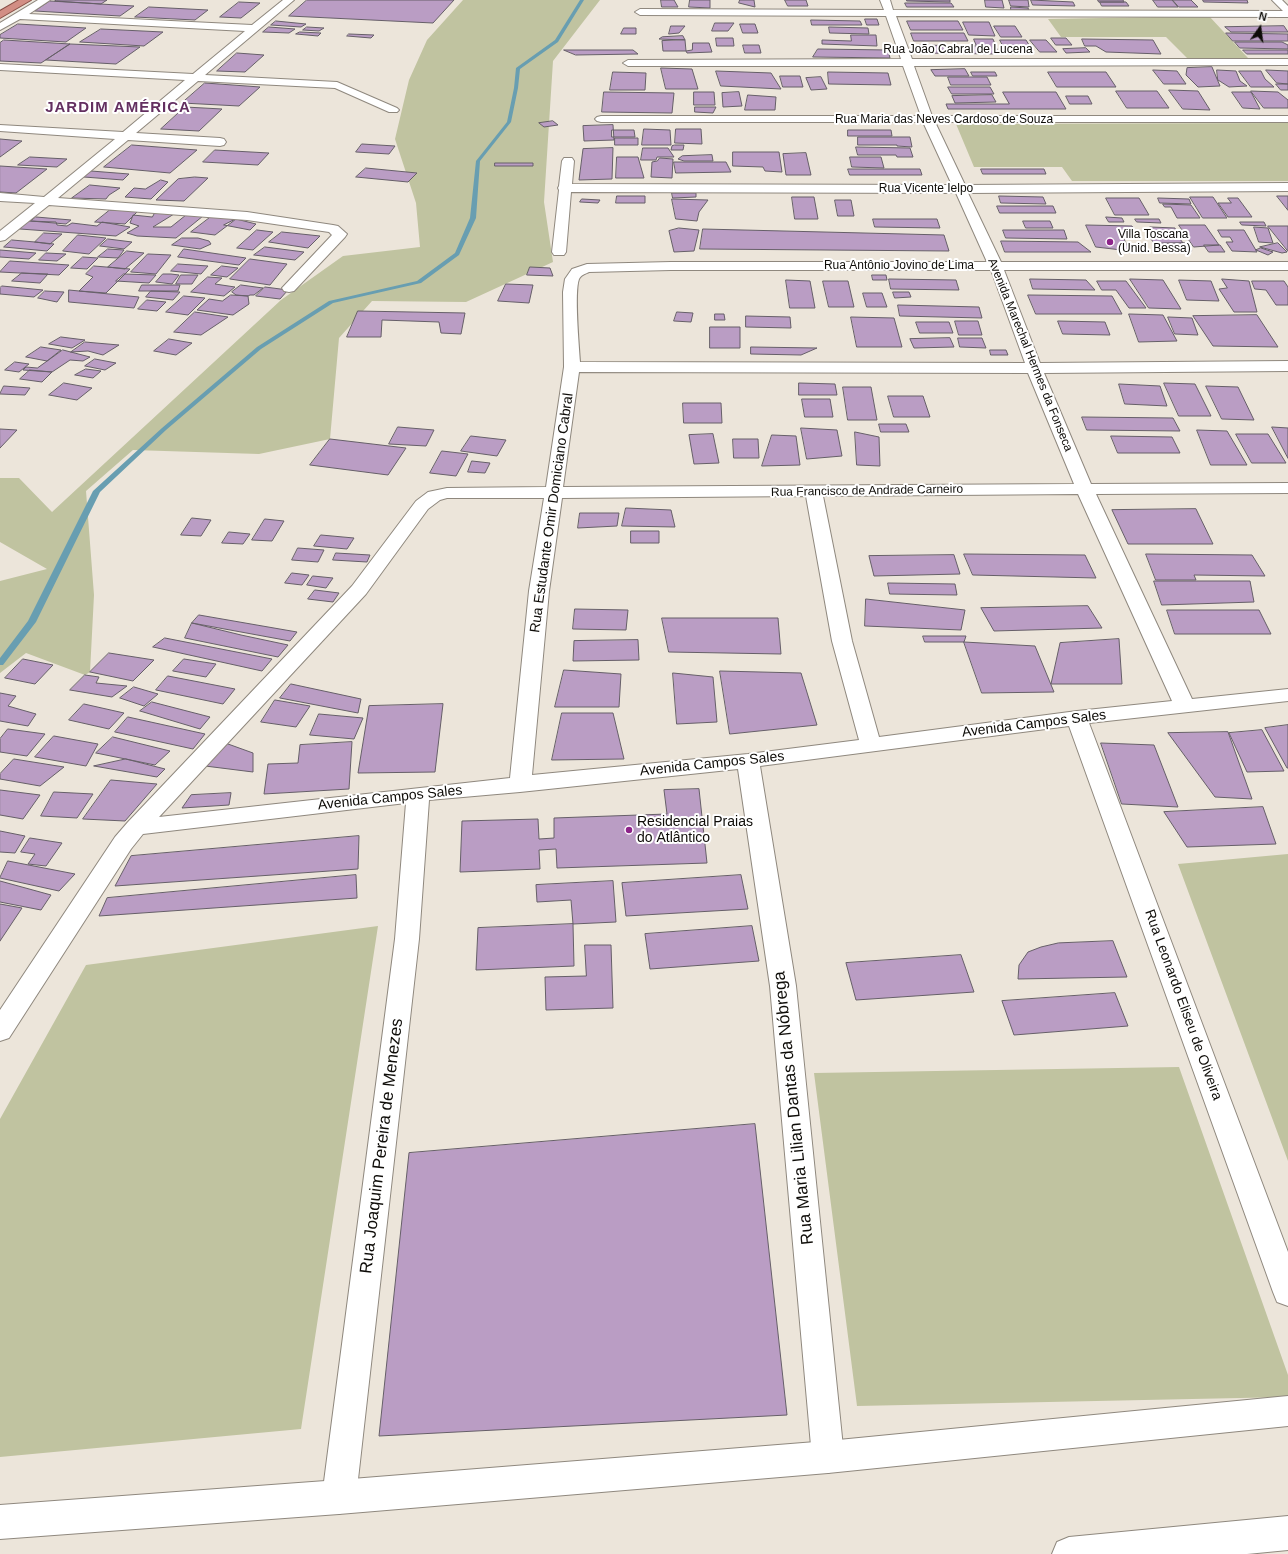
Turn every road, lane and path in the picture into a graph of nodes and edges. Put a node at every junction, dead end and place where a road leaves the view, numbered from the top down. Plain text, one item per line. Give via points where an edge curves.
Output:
1 (26, 0) edge
2 (45, 0) edge
3 (289, 0) edge
4 (1276, 0) edge
5 (888, 7) edge
6 (1288, 11) edge
7 (640, 12) dead end
8 (1288, 14) edge
9 (0, 15) edge
10 (18, 16) junction
11 (0, 27) edge
12 (254, 28) junction
13 (1288, 62) edge
14 (628, 63) dead end
15 (907, 64) junction
16 (0, 68) edge
17 (194, 76) junction
18 (393, 110) dead end
19 (601, 119) dead end
20 (1288, 119) edge
21 (928, 120) junction
22 (0, 128) edge
23 (126, 135) junction
24 (220, 142) dead end
25 (568, 161) dead end
26 (1288, 187) edge
27 (564, 188) junction
28 (959, 189) junction
29 (0, 197) edge
30 (47, 200) junction
31 (0, 237) edge
32 (559, 252) dead end
33 (996, 266) junction
34 (1288, 266) edge
35 (607, 267) joint
36 (289, 288) dead end
37 (1288, 366) edge
38 (572, 367) junction
39 (1034, 368) junction
40 (1084, 488) junction
41 (1288, 488) edge
42 (554, 492) junction
43 (814, 492) junction
44 (1288, 695) edge
45 (1185, 707) junction
46 (1077, 718) junction
47 (871, 745) junction
48 (748, 761) junction
49 (520, 785) junction
50 (418, 794) junction
51 (136, 827) junction
52 (0, 1031) edge
53 (1288, 1292) edge
54 (1288, 1411) edge
55 (828, 1457) junction
56 (339, 1497) junction
57 (0, 1522) edge
58 (1288, 1533) edge
59 (1069, 1554) edge

1 - 9 highway
2 - 10 street
3 - 12 street
4 - 6 street
5 - 7 street
5 - 8 street
5 - 15 street, Avenida Marechal Hermes da Fonseca
10 - 11 street
10 - 12 street
12 - 17 street
13 - 15 street, Rua João Cabral de Lucena
14 - 15 street, Rua João Cabral de Lucena
15 - 21 street, Avenida Marechal Hermes da Fonseca
16 - 17 street
17 - 18 street via 337,85
17 - 23 street
19 - 21 street, Rua Maria das Neves Cardoso de Souza
20 - 21 street, Rua Maria das Neves Cardoso de Souza
21 - 28 street, Avenida Marechal Hermes da Fonseca
22 - 23 street
23 - 24 street
23 - 30 street
25 - 27 street
26 - 28 street, Rua Vicente Ielpo
27 - 28 street, Rua Vicente Ielpo
27 - 32 street
28 - 33 street, Avenida Marechal Hermes da Fonseca
29 - 30 street
30 - 31 street
30 - 36 street via 247,216 333,229 340,234
33 - 34 street, Rua Antônio Jovino de Lima
33 - 35 street, Rua Antônio Jovino de Lima
33 - 39 street, Avenida Marechal Hermes da Fonseca
35 - 38 street, Rua Estudante Omir Domiciano Cabral via 587,268 577,272 572,279
37 - 39 street
38 - 39 street
38 - 42 street, Rua Estudante Omir Domiciano Cabral
39 - 40 street, Avenida Marechal Hermes da Fonseca
40 - 41 street, Rua Francisco de Andrade Carneiro
40 - 43 street, Rua Francisco de Andrade Carneiro
40 - 45 street, Avenida Marechal Hermes da Fonseca
42 - 43 street, Rua Francisco de Andrade Carneiro
42 - 49 street, Rua Estudante Omir Domiciano Cabral via 539,591
42 - 51 street, Rua Francisco de Andrade Carneiro via 447,493 434,496 422,505 359,590
43 - 47 street via 842,641
44 - 45 street, Avenida Campos Sales
45 - 46 street, Avenida Campos Sales
46 - 47 street, Avenida Campos Sales
46 - 53 street, Rua Leonardo Eliseu de Oliveira
47 - 48 street, Avenida Campos Sales
48 - 49 street, Avenida Campos Sales
48 - 55 street, Rua Maria Lilian Dantas da Nóbrega via 783,986
49 - 50 street, Avenida Campos Sales
50 - 51 street, Avenida Campos Sales
50 - 56 street, Rua Joaquim Pereira de Menezes via 408,939
51 - 52 street
54 - 55 street
55 - 56 street
56 - 57 street
58 - 59 street

